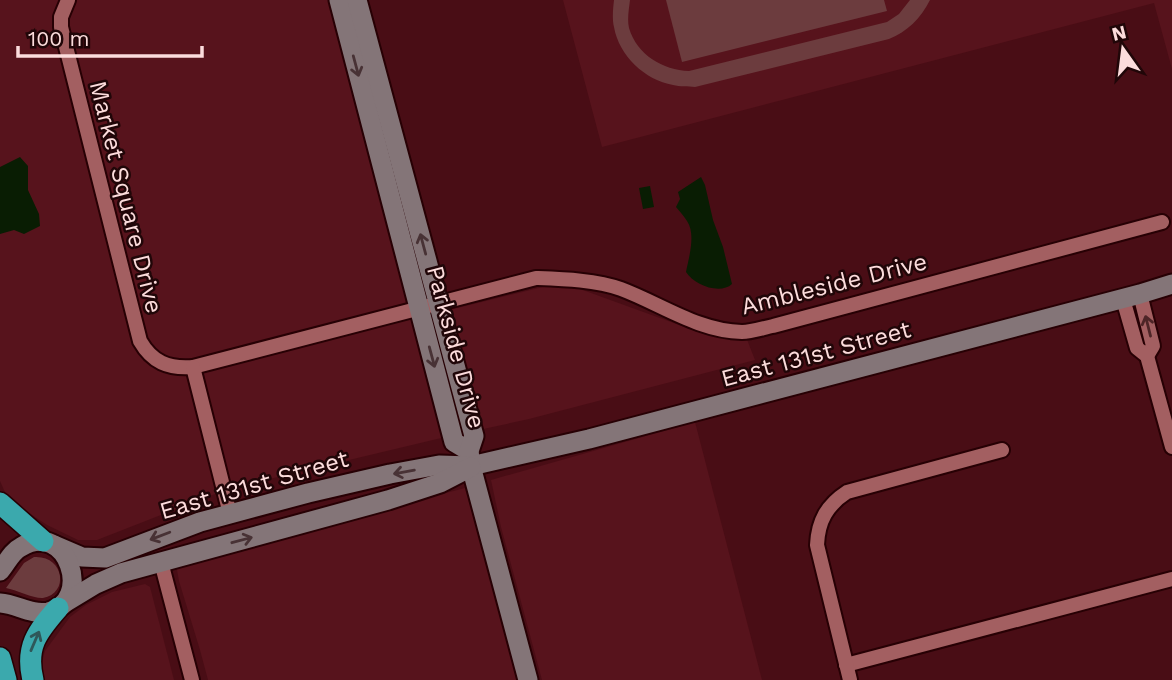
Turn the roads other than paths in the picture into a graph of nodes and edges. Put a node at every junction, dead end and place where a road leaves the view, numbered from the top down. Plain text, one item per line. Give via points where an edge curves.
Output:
1 (68, 0) edge
2 (339, 0) edge
3 (357, 0) edge
4 (1162, 222) dead end
5 (1172, 284) edge
6 (1131, 296) junction
7 (429, 307) junction
8 (155, 358) joint
9 (193, 367) junction
10 (1172, 447) edge
11 (1002, 450) dead end
12 (470, 459) junction
13 (0, 503) edge
14 (230, 514) junction
15 (49, 543) junction
16 (161, 562) junction
17 (0, 571) edge
18 (1172, 579) edge
19 (0, 603) edge
20 (60, 606) junction
21 (0, 658) edge
22 (848, 673) edge
23 (6, 680) edge
24 (33, 680) edge
25 (192, 680) edge
26 (528, 680) edge

1 - 8 street, Market Square Drive via 61,27 72,76 140,341
2 -> 7 street, Parkside Drive
7 -> 3 street, Parkside Drive
4 - 7 street, Ambleside Drive via 745,332 716,329 619,288 570,279 536,278
5 - 6 street, East 131st Street
6 - 10 street via 1153,346 1147,356
6 - 12 street, East 131st Street via 589,439
7 - 9 street, Ambleside Drive
7 - 12 street, Parkside Drive via 474,436
8 - 9 street, Ambleside Drive via 180,368
9 - 14 street
11 - 22 street via 847,492 824,513 817,545
12 -> 14 street, East 131st Street
16 -> 12 street, East 131st Street via 440,484
12 - 26 street, Parkside Drive
13 - 15 highway
14 -> 15 street, East 131st Street via 105,558 82,557
15 - 17 street via 33,542 18,548
15 - 20 street via 65,555 71,568 69,596
16 - 20 street, East 131st Street via 108,579
16 - 25 street
18 - 22 street
19 - 20 street via 39,613
24 -> 20 highway via 32,646
21 - 23 highway

